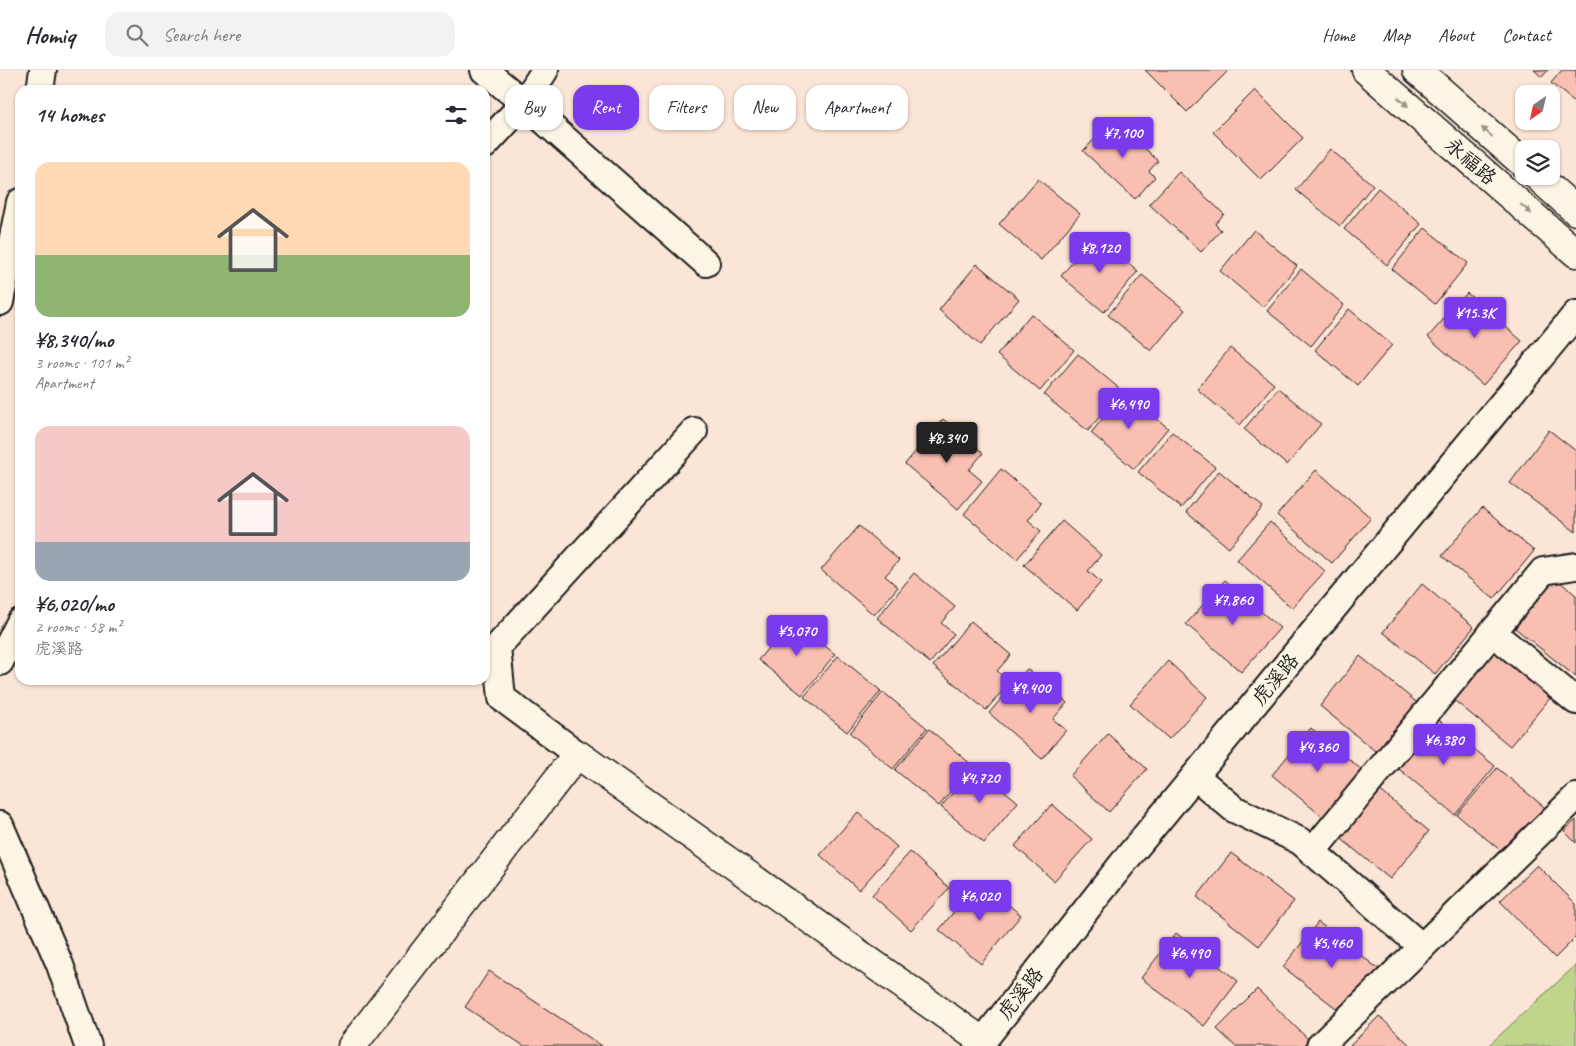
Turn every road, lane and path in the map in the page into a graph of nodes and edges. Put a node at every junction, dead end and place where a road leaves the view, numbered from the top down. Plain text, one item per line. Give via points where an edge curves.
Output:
1 (43, 70) edge
2 (484, 70) edge
3 (545, 70) edge
4 (1366, 70) edge
5 (1417, 70) edge
6 (41, 85) edge
7 (535, 85) edge
8 (505, 87) edge
9 (505, 123) edge
10 (555, 130) edge
11 (490, 140) edge
12 (1515, 156) edge
13 (1547, 185) edge
14 (1576, 210) edge
15 (15, 227) edge
16 (1576, 253) edge
17 (706, 263) dead end
18 (0, 302) edge
19 (1576, 314) edge
20 (694, 432) dead end
21 (1576, 566) edge
22 (15, 632) edge
23 (1492, 632) junction
24 (0, 662) edge
25 (1576, 700) edge
26 (577, 754) junction
27 (1196, 776) junction
28 (1576, 797) edge
29 (0, 825) edge
30 (1312, 852) junction
31 (1422, 947) junction
32 (980, 1044) edge
33 (88, 1046) edge
34 (352, 1046) edge
35 (1320, 1046) edge

1 - 6 street
2 - 8 street
3 - 7 street
4 -> 16 street, 永福路
12 -> 5 street, 永福路
9 - 11 street
10 - 17 street
13 - 14 street
15 - 18 street
19 - 27 street, 虎溪路
20 - 26 street via 497,647 502,698
21 - 23 street via 1543,571
22 - 24 street
23 - 25 street
23 - 30 street
26 - 32 street
26 - 34 street
27 - 30 street via 1234,809 1300,841
27 - 32 street, 虎溪路
28 - 31 street
29 - 33 street via 60,965
30 - 31 street
31 - 35 street

